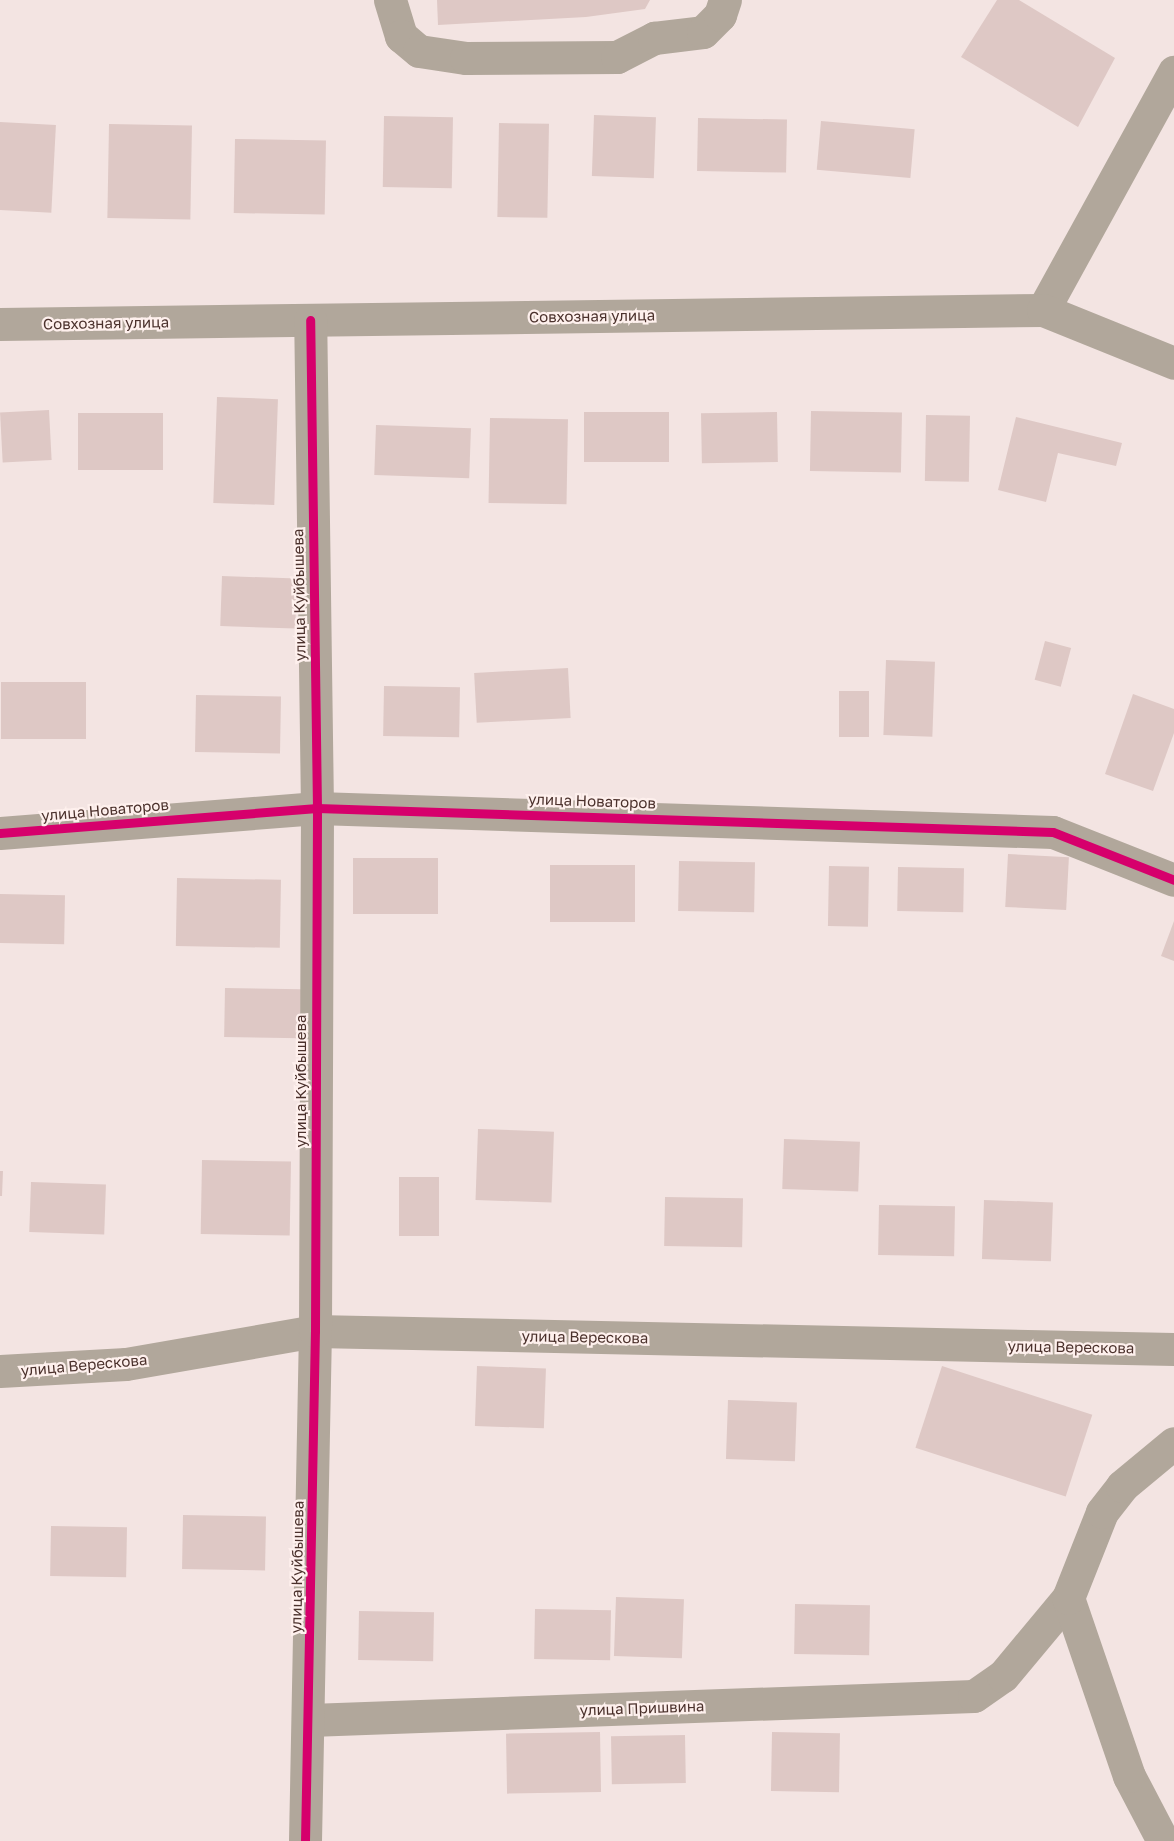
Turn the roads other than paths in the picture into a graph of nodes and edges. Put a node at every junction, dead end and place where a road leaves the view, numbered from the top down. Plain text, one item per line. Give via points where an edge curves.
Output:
1 (390, 0) edge
2 (725, 0) edge
3 (1174, 72) edge
4 (1043, 310) junction
5 (310, 320) junction
6 (0, 324) edge
7 (1174, 363) edge
8 (317, 808) junction
9 (0, 833) edge
10 (1174, 880) edge
11 (315, 1331) junction
12 (1174, 1349) edge
13 (0, 1371) edge
14 (1174, 1443) edge
15 (1068, 1598) junction
16 (310, 1720) junction
17 (305, 1841) edge
18 (1163, 1841) edge

1 - 2 street via 401,36 419,51 466,58 617,57 654,38 703,32 720,15
3 - 4 street
4 - 5 street, Совхозная улица
4 - 7 street, Совхозная улица
5 - 6 street, Совхозная улица
5 - 8 street, улица Куйбышева
8 - 9 street, улица Новаторов
8 - 10 street, улица Новаторов via 1053,832
8 - 11 street, улица Куйбышева
11 - 12 street, улица Верескова
11 - 13 street, улица Верескова via 126,1364
11 - 16 street, улица Куйбышева
14 - 15 street via 1122,1486 1102,1512
15 - 16 street, улица Пришвина via 1003,1676 974,1696
15 - 18 street via 1129,1776
16 - 17 street, улица Куйбышева

